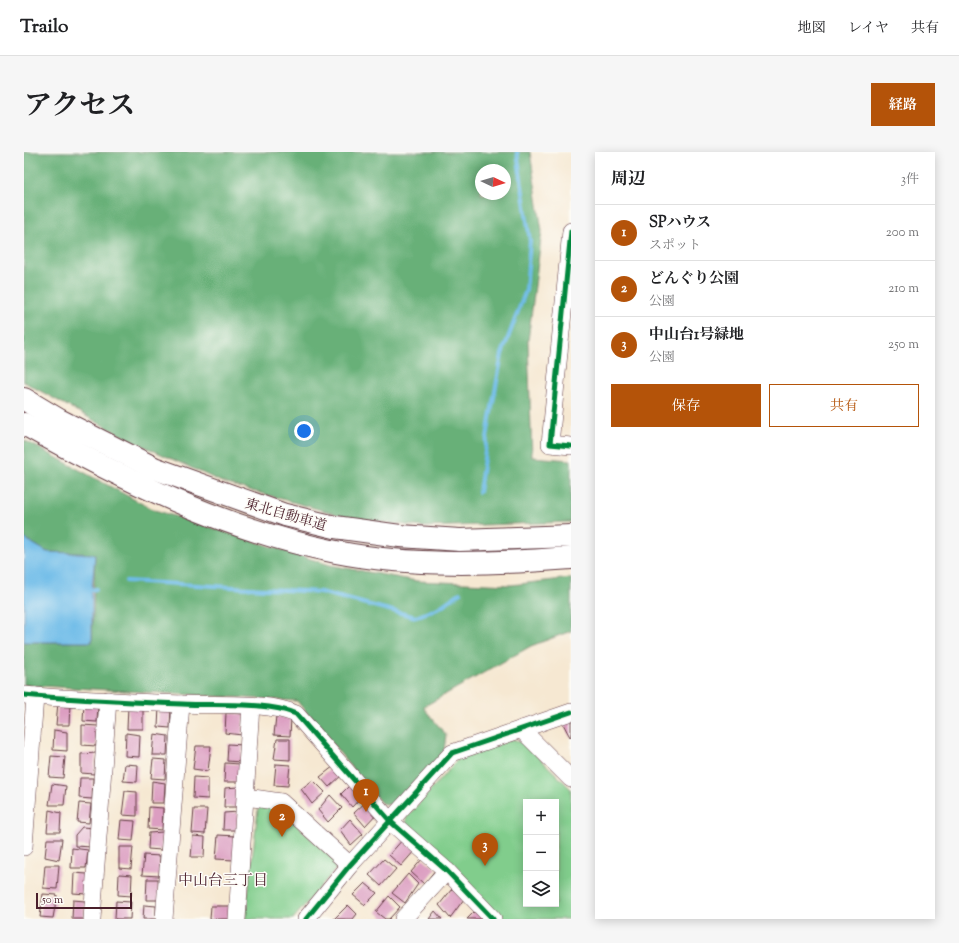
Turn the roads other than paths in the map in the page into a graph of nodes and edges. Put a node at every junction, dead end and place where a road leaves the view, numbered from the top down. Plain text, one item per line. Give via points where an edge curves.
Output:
1 (571, 231) edge
2 (24, 399) edge
3 (24, 424) edge
4 (571, 446) edge
5 (571, 536) edge
6 (571, 558) edge
7 (30, 696) edge
8 (108, 700) junction
9 (181, 704) junction
10 (251, 706) junction
11 (571, 712) edge
12 (521, 729) junction
13 (571, 779) edge
14 (246, 798) junction
15 (391, 822) junction
16 (24, 847) edge
17 (350, 866) junction
18 (447, 870) junction
19 (92, 919) edge
20 (164, 919) edge
21 (237, 919) edge
22 (306, 919) edge
23 (402, 919) edge
24 (493, 919) edge

1 - 4 street via 550,444
2 - 5 highway, 東北自動車道 via 59,420 154,468 285,516 334,527 400,536 460,540
3 - 6 highway, 東北自動車道 via 141,486 242,526 291,541 336,552 396,560 460,563
7 - 8 street
7 - 16 street
8 - 9 street
8 - 19 street
9 - 10 street
9 - 20 street
10 - 14 street
10 - 15 street via 284,709 296,714
11 - 12 street
12 - 13 street
12 - 15 street via 452,753
14 - 17 street via 281,802
14 - 21 street
15 - 17 street
15 - 18 street
17 - 22 street
18 - 23 street
18 - 24 street

